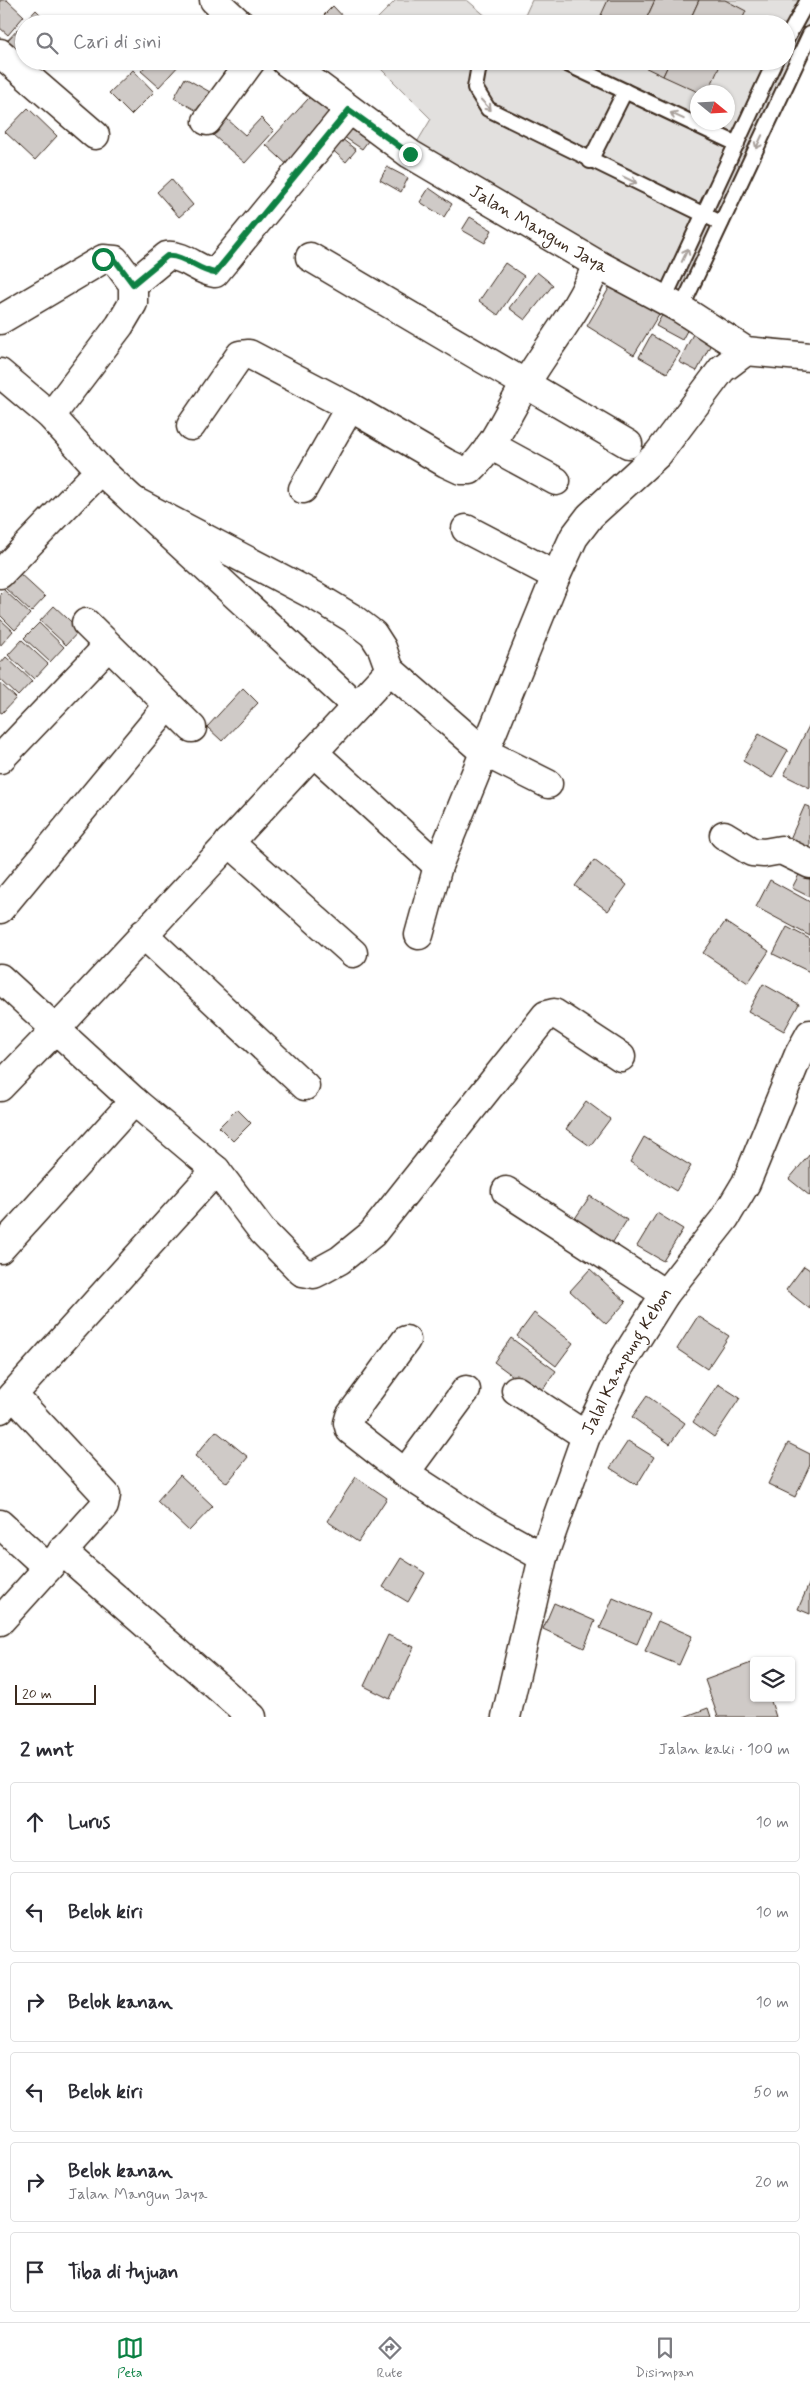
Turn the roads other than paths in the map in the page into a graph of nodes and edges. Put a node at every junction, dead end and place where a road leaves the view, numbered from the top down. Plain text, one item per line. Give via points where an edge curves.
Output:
1 (808, 0) edge
2 (220, 2) edge
3 (232, 15) edge
4 (795, 24) edge
5 (810, 34) edge
6 (0, 53) edge
7 (15, 66) edge
8 (795, 66) edge
9 (19, 70) edge
10 (245, 70) edge
11 (297, 70) edge
12 (478, 70) edge
13 (580, 70) edge
14 (771, 70) edge
15 (793, 70) edge
16 (625, 91) junction
17 (349, 110) junction
18 (207, 122) dead end
19 (95, 136) dead end
20 (737, 144) junction
21 (590, 161) junction
22 (704, 215) junction
23 (721, 223) junction
24 (310, 257) dead end
25 (597, 264) junction
26 (133, 284) junction
27 (673, 304) junction
28 (0, 320) edge
29 (746, 351) junction
30 (810, 357) edge
31 (0, 373) edge
32 (526, 382) junction
33 (350, 407) junction
34 (51, 416) junction
35 (192, 426) dead end
36 (628, 444) dead end
37 (490, 445) junction
38 (100, 470) junction
39 (556, 481) dead end
40 (303, 489) dead end
41 (134, 501) junction
42 (466, 529) dead end
43 (0, 574) edge
44 (556, 576) junction
45 (86, 623) dead end
46 (108, 646) junction
47 (390, 670) junction
48 (168, 706) junction
49 (356, 706) junction
50 (192, 728) dead end
51 (313, 752) junction
52 (484, 752) junction
53 (0, 759) edge
54 (548, 784) dead end
55 (724, 835) dead end
56 (229, 842) junction
57 (810, 864) edge
58 (438, 866) junction
59 (0, 908) edge
60 (143, 934) junction
61 (419, 935) dead end
62 (353, 953) dead end
63 (0, 978) edge
64 (57, 1028) junction
65 (810, 1034) edge
66 (621, 1057) dead end
67 (0, 1086) edge
68 (305, 1086) dead end
69 (134, 1101) junction
70 (216, 1170) junction
71 (506, 1191) dead end
72 (0, 1249) edge
73 (665, 1294) junction
74 (406, 1340) dead end
75 (466, 1390) dead end
76 (516, 1390) dead end
77 (7, 1402) edge
78 (586, 1436) junction
79 (405, 1473) junction
80 (0, 1524) edge
81 (543, 1557) junction
82 (55, 1560) junction
83 (0, 1621) edge
84 (252, 1717) edge
85 (506, 1717) edge

1 - 4 lane
2 - 3 street
5 -> 8 lane
6 - 7 street
9 - 19 street
10 - 18 street
11 - 17 street, Jalan Mangun Jaya
12 -> 21 lane via 475,88 488,109
13 - 16 lane
14 - 20 lane
15 -> 23 lane
20 -> 16 lane
16 - 21 lane
17 - 25 street, Jalan Mangun Jaya via 410,154
17 - 26 street via 215,273 174,255 167,256
20 - 22 lane
21 -> 22 lane
22 - 23 lane
27 -> 22 lane
23 - 27 lane
24 - 32 street
25 - 27 street, Jalan Mangun Jaya
25 - 32 street via 589,286
26 - 28 street via 115,260 103,259
26 - 34 street via 133,303 120,325
27 - 29 street, Jalan Mangun Jaya
29 - 30 street, Jalan Mangun Jaya
29 - 44 street via 722,369 658,454 590,516 574,537
31 - 34 street
32 - 36 street
32 - 37 street
33 - 35 street via 254,357 240,355
33 - 37 street via 462,470 470,470
33 - 40 street
34 - 38 street
37 - 39 street
38 - 41 street
38 - 43 street
41 - 47 street via 352,618 373,634
41 - 49 street
42 - 44 street
44 - 52 street
45 - 46 street
46 - 48 street
46 - 53 street
47 - 49 street
47 - 52 street
48 - 50 street
48 - 59 street
49 - 51 street
51 - 56 street
51 - 58 street
52 - 54 street
52 - 58 street
55 - 57 street via 752,852 781,850
56 - 60 street
56 - 62 street
58 - 61 street
60 - 64 street
60 - 68 street
63 - 64 street
64 - 67 street
64 - 69 street
65 - 73 street, Jalal Kampung Kebon via 746,1183 725,1218
66 - 70 street via 554,1014 546,1015 372,1234 340,1260 314,1274 302,1272 268,1238
69 - 70 street
69 - 72 street
70 - 77 street
71 - 73 street
73 - 78 street, Jalal Kampung Kebon via 621,1364
74 - 79 street via 348,1423 350,1430
75 - 79 street
76 - 78 street
77 - 82 street via 106,1495 104,1506
78 - 81 street, Jalal Kampung Kebon
79 - 81 street via 485,1525
80 - 82 street
81 - 85 street, Jalal Kampung Kebon
82 - 83 street
82 - 84 street

